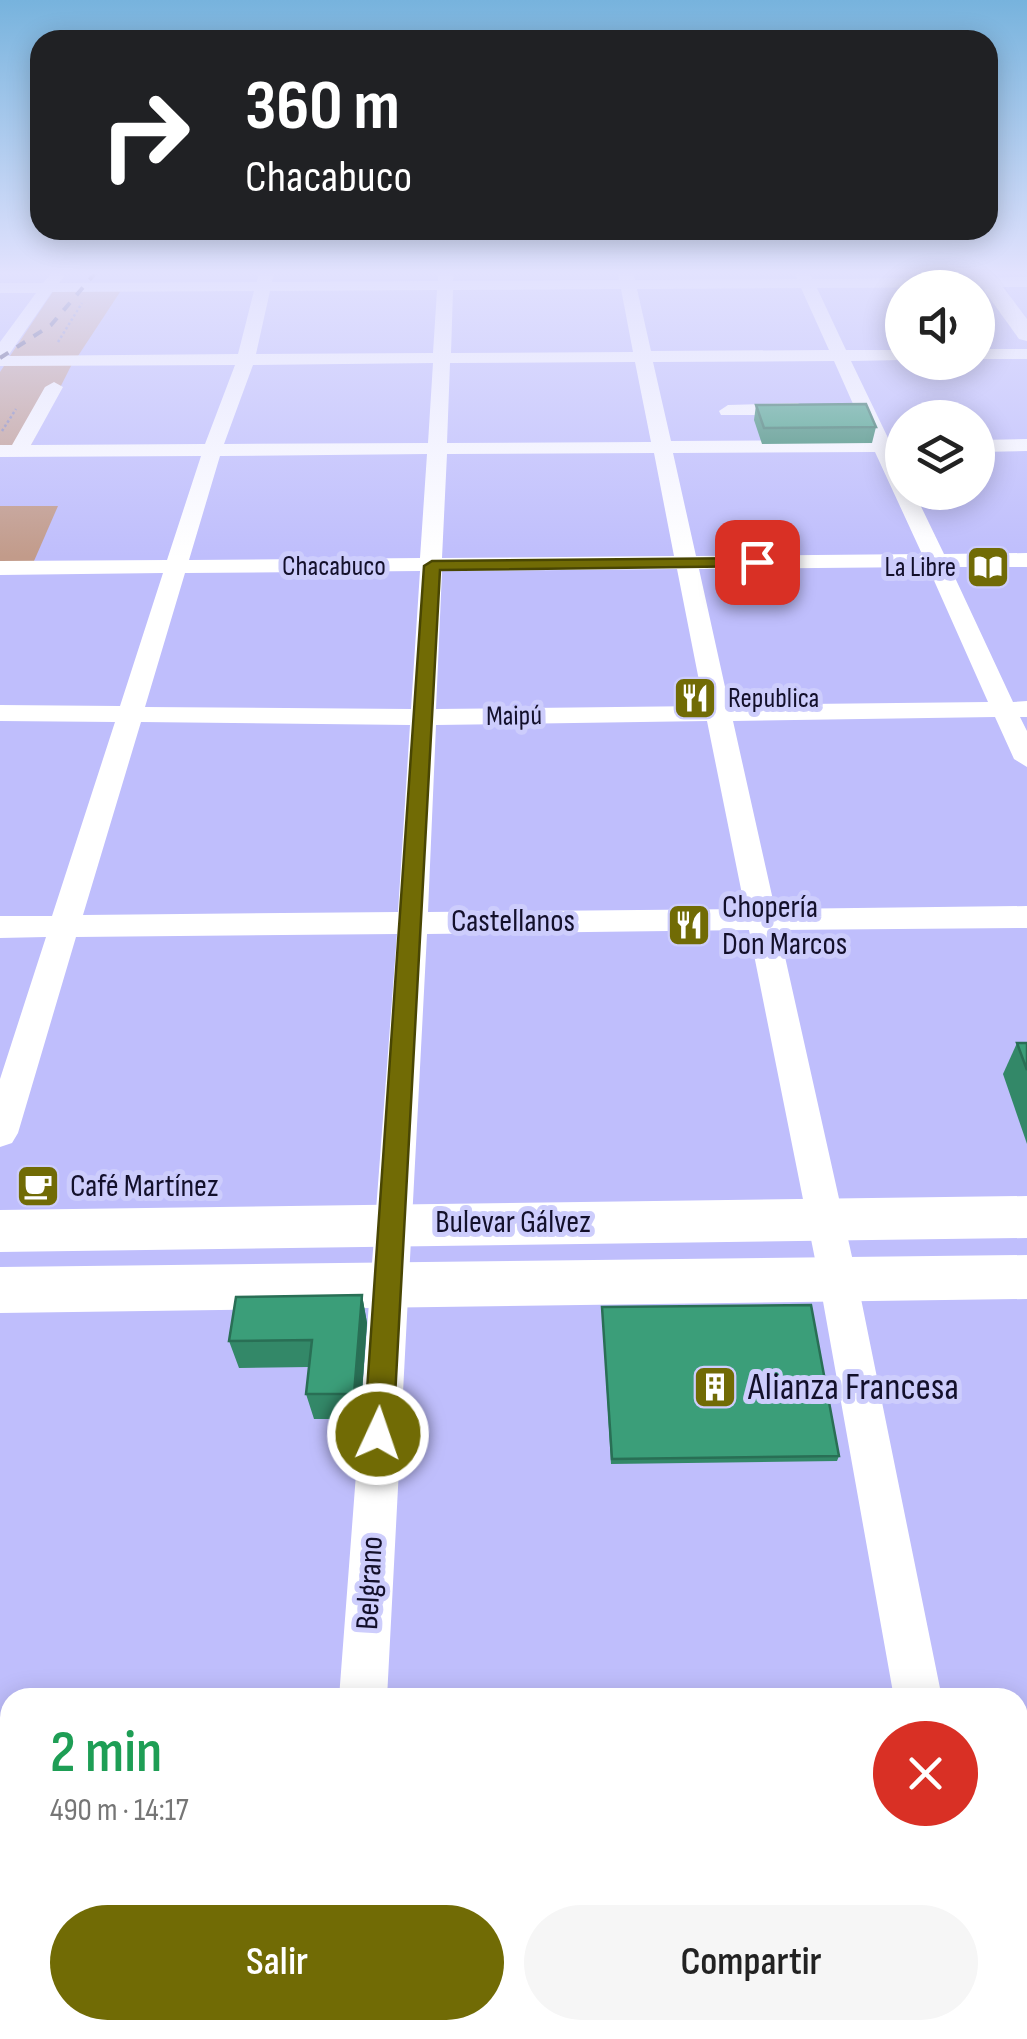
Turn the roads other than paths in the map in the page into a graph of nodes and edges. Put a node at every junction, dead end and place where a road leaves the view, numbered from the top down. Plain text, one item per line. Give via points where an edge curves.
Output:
1 (243, 366) edge
2 (441, 366) edge
3 (645, 366) edge
4 (844, 366) edge
5 (54, 387) dead end
6 (817, 408) edge
7 (728, 411) dead end
8 (885, 439) edge
9 (995, 446) edge
10 (1027, 446) edge
11 (885, 447) edge
12 (662, 449) junction
13 (436, 450) junction
14 (212, 451) junction
15 (9, 452) edge
16 (912, 510) edge
17 (1027, 560) edge
18 (936, 561) junction
19 (686, 563) junction
20 (178, 566) junction
21 (432, 566) junction
22 (0, 568) edge
23 (1015, 709) edge
24 (717, 713) junction
25 (0, 714) edge
26 (132, 716) junction
27 (423, 717) junction
28 (1027, 759) edge
29 (1027, 916) edge
30 (760, 920) junction
31 (413, 921) junction
32 (66, 926) junction
33 (0, 927) edge
34 (0, 1132) edge
35 (1027, 1217) edge
36 (822, 1220) junction
37 (390, 1222) junction
38 (0, 1231) edge
39 (1027, 1277) edge
40 (838, 1279) junction
41 (387, 1284) junction
42 (0, 1290) edge
43 (365, 1688) edge
44 (916, 1688) edge

1 - 14 street
2 - 13 street, Belgrano
3 - 12 street
4 - 8 street via 857,408
5 - 15 street
6 - 7 street
9 - 10 street
11 - 12 street
12 - 13 street
12 - 19 street
13 - 14 street
13 - 21 street, Belgrano
14 - 15 street
14 - 20 street
16 - 18 street
17 - 18 street, Chacabuco
18 - 19 street, Chacabuco
18 - 23 street
19 - 21 street, Chacabuco
19 - 24 street
20 - 21 street, Chacabuco
20 - 22 street, Chacabuco
20 - 26 street
21 - 27 street, Belgrano
23 - 24 street, Maipú
23 - 28 street
24 - 27 street, Maipú
24 - 30 street
25 - 26 street, Maipú
26 - 27 street, Maipú
26 - 32 street
27 - 31 street, Belgrano
29 - 30 street, Castellanos
30 - 31 street, Castellanos
30 - 36 street
31 - 32 street, Castellanos
31 - 37 street, Belgrano
32 - 33 street, Castellanos
32 - 34 street
35 - 36 main road, Bulevar Gálvez
36 - 37 main road, Bulevar Gálvez
36 - 40 street
37 - 38 main road, Bulevar Gálvez
37 - 41 street, Belgrano
39 - 40 main road, Bulevar Gálvez
40 - 41 main road, Bulevar Gálvez
40 - 44 street
41 - 42 main road, Bulevar Gálvez
41 - 43 street, Belgrano

